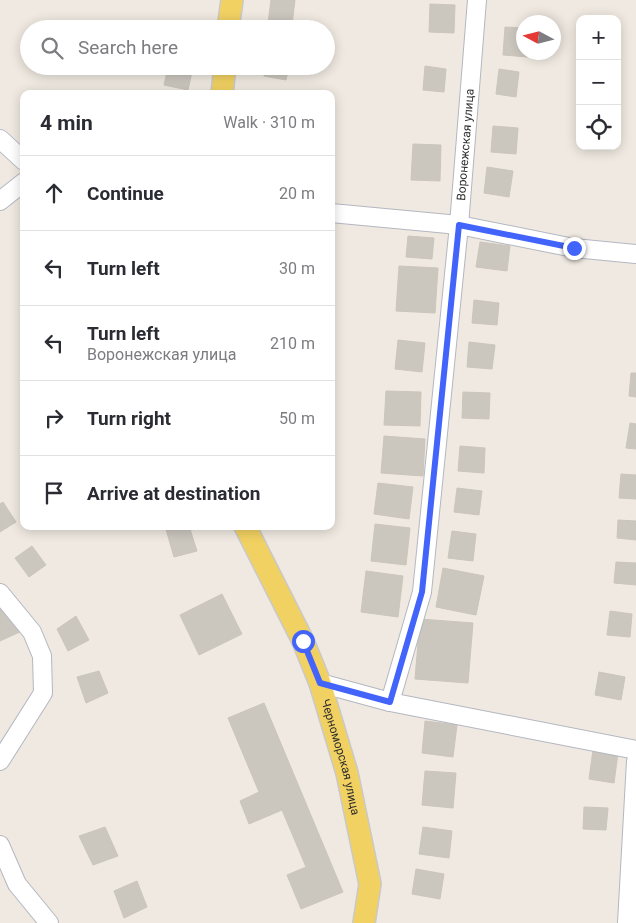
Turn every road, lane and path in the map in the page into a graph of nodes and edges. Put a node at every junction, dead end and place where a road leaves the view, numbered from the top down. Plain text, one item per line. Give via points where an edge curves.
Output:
1 (232, 0) edge
2 (477, 0) edge
3 (229, 20) edge
4 (224, 75) edge
5 (222, 90) edge
6 (0, 139) edge
7 (20, 157) edge
8 (20, 185) edge
9 (0, 201) edge
10 (335, 213) edge
11 (459, 225) junction
12 (636, 254) edge
13 (247, 530) edge
14 (0, 593) edge
15 (320, 683) junction
16 (390, 702) junction
17 (636, 750) edge
18 (0, 761) edge
19 (636, 761) edge
20 (0, 845) edge
21 (49, 923) edge
22 (364, 923) edge
23 (627, 923) edge

1 - 3 main road
2 - 11 street, Воронежская улица
4 - 5 main road
6 - 7 street
8 - 9 street
10 - 11 street
11 - 12 street via 574,248
11 - 16 street, Воронежская улица via 422,592
13 - 15 main road, Черноморская улица via 303,641
14 - 18 street via 32,632 42,656 43,693
15 - 16 street
15 - 22 main road, Черноморская улица via 347,773 370,884
16 - 17 street
19 - 23 street
20 - 21 street via 17,884

